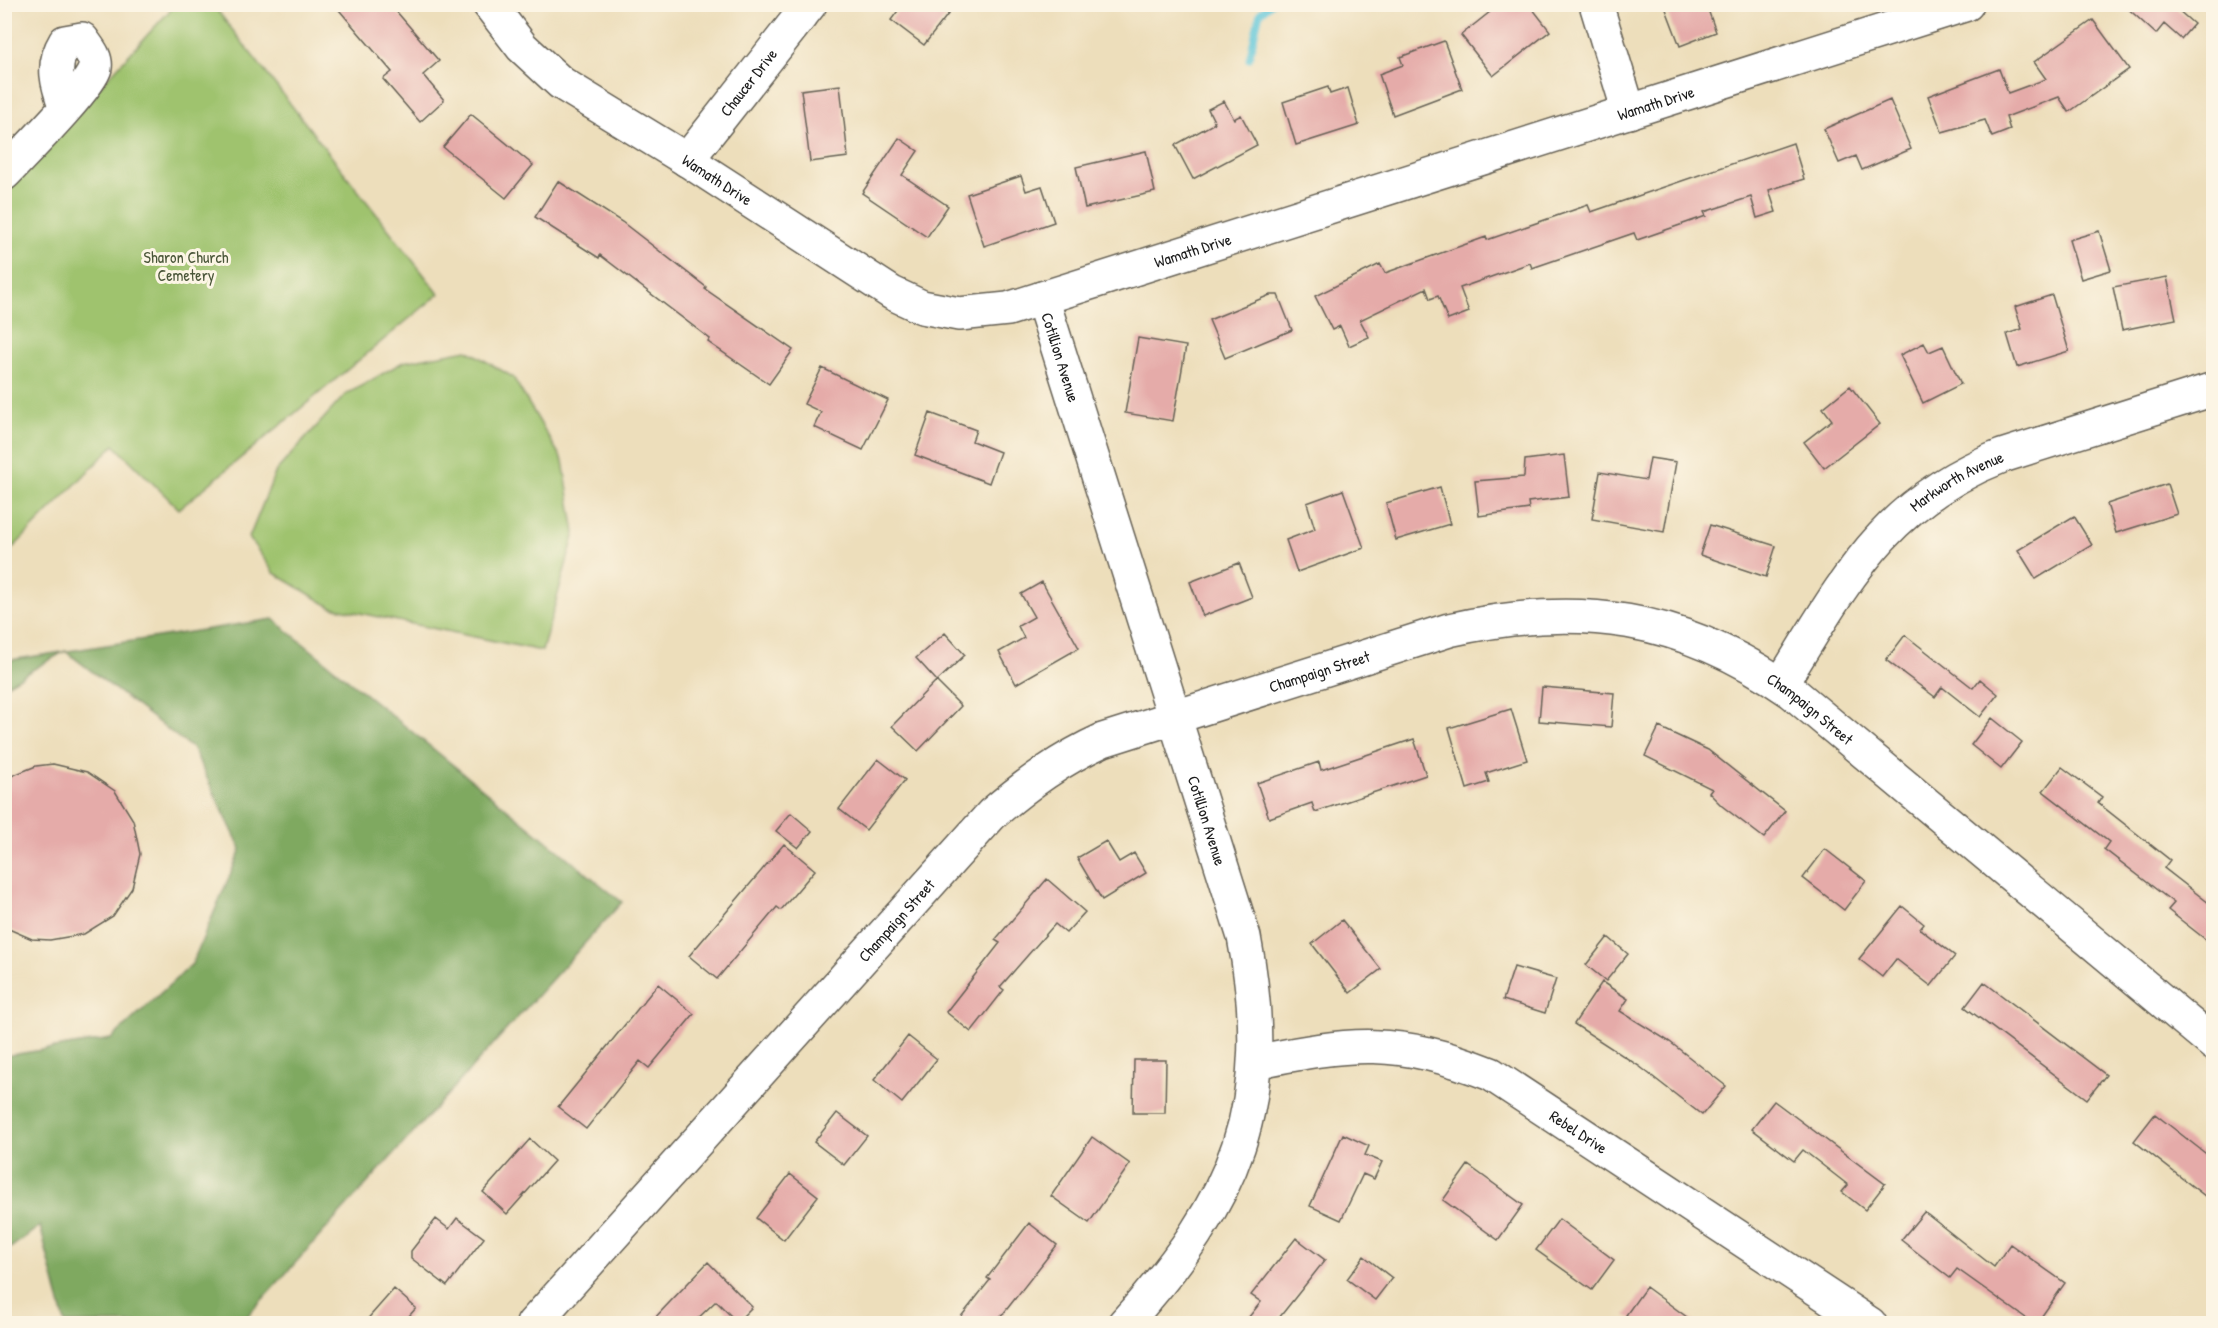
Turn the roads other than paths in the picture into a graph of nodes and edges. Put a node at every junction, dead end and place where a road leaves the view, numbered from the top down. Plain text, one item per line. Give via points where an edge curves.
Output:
1 (489, 4) edge
2 (810, 4) edge
3 (1596, 4) edge
4 (1967, 4) edge
5 (66, 108) dead end
6 (1629, 112) junction
7 (687, 160) junction
8 (4, 174) edge
9 (1042, 298) junction
10 (2214, 389) edge
11 (1780, 684) junction
12 (1174, 717) junction
13 (2214, 1044) edge
14 (1255, 1062) junction
15 (533, 1323) edge
16 (1124, 1323) edge
17 (1870, 1323) edge

1 - 7 street, Wamath Drive via 522,47 561,84
2 - 7 street, Chaucer Drive
3 - 6 street
4 - 6 street, Wamath Drive
5 - 8 street
6 - 9 street, Wamath Drive
7 - 9 street, Wamath Drive via 892,293 922,307 975,314
9 - 12 street, Cotillion Avenue
10 - 11 street, Markworth Avenue via 2002,456 1968,469 1937,488 1885,531 1857,564
11 - 12 street, Champaign Street via 1717,648 1670,630 1596,616 1552,615 1500,618 1449,630
11 - 13 street, Champaign Street
12 - 14 street, Cotillion Avenue via 1244,937 1253,986
12 - 15 street, Champaign Street via 1082,749 1028,782 992,814
14 - 16 street, Cotillion Avenue via 1237,1154 1217,1200 1174,1267
14 - 17 street, Rebel Drive via 1341,1046 1385,1046 1449,1058 1491,1074

